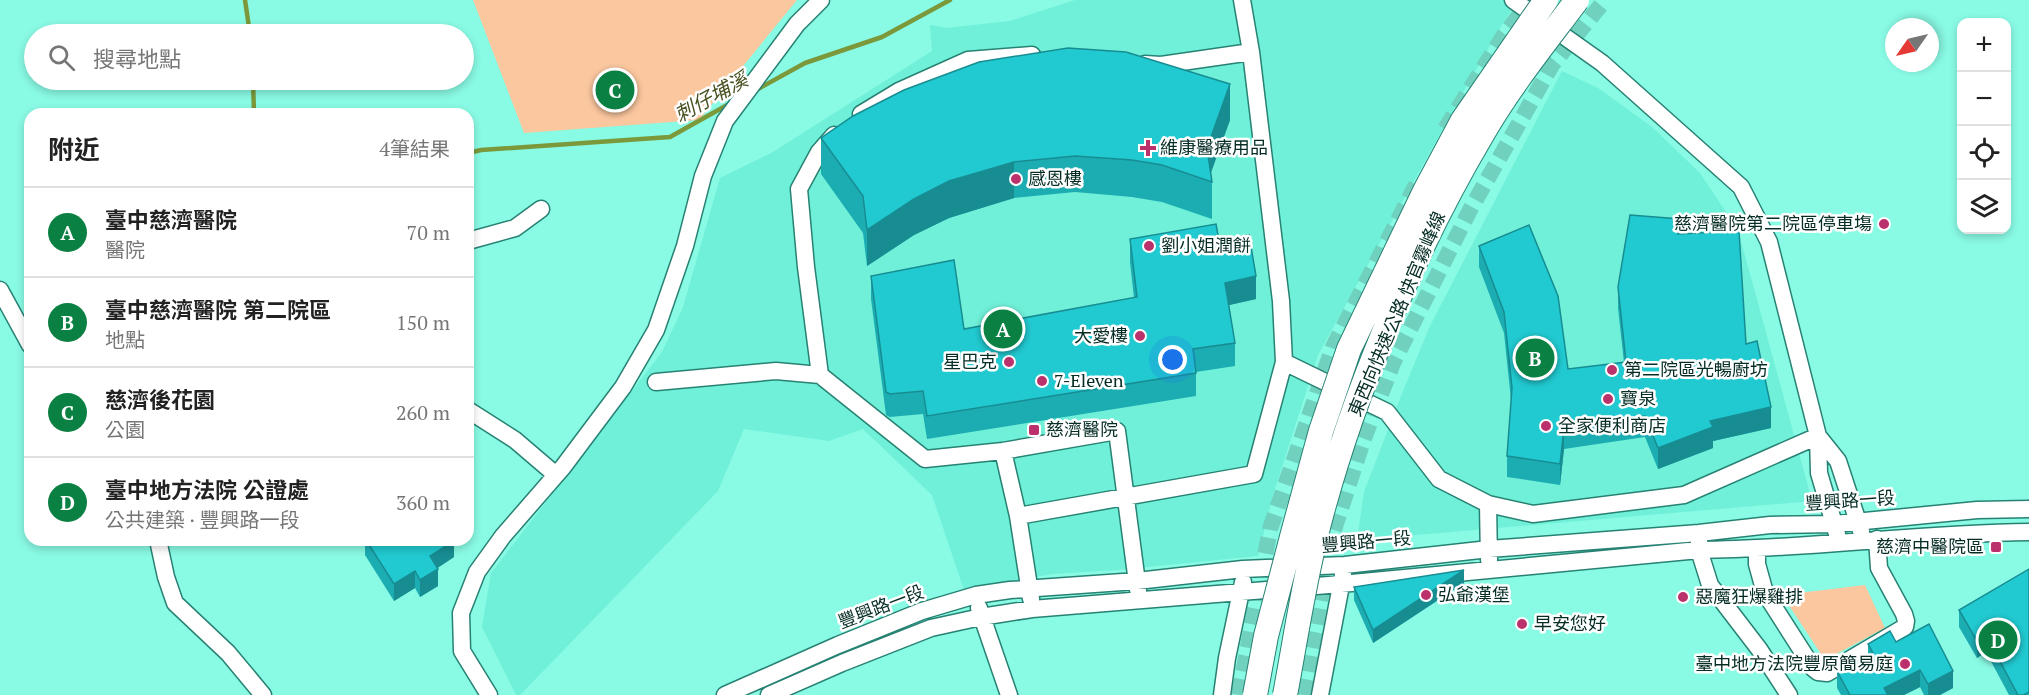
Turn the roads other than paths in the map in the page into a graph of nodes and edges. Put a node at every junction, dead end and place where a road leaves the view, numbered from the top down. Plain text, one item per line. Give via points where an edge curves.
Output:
1 (821, 0) edge
2 (1242, 0) edge
3 (1513, 0) edge
4 (1546, 0) edge
5 (1577, 0) edge
6 (1251, 52) junction
7 (1043, 54) edge
8 (1125, 62) edge
9 (541, 209) dead end
10 (474, 239) edge
11 (0, 290) edge
12 (24, 334) edge
13 (1284, 363) junction
14 (820, 375) junction
15 (656, 382) dead end
16 (474, 414) edge
17 (1818, 436) junction
18 (1004, 451) junction
19 (556, 475) junction
20 (1126, 497) junction
21 (1488, 504) junction
22 (2029, 509) edge
23 (1018, 516) junction
24 (1858, 521) junction
25 (1834, 524) junction
26 (2029, 532) edge
27 (1871, 540) junction
28 (1699, 542) junction
29 (1839, 544) junction
30 (159, 546) edge
31 (1489, 549) junction
32 (1757, 550) junction
33 (1344, 566) junction
34 (1243, 569) junction
35 (1489, 570) junction
36 (1137, 581) junction
37 (1341, 584) junction
38 (1030, 590) junction
39 (1242, 591) junction
40 (976, 595) junction
41 (1139, 600) junction
42 (1032, 609) junction
43 (981, 617) junction
44 (262, 695) edge
45 (489, 695) edge
46 (725, 695) edge
47 (769, 695) edge
48 (1009, 695) edge
49 (1222, 695) edge
50 (1255, 695) edge
51 (1285, 695) edge
52 (1320, 695) edge
53 (1789, 695) edge

1 - 19 street via 796,24 725,121 703,176 685,246 656,330 623,387
2 - 6 street
3 - 17 street via 1602,63 1741,187 1769,242
4 - 50 highway, 東西向快速公路 快官霧峰線, bridge via 1464,120 1349,349 1293,533
5 - 51 highway, 東西向快速公路 快官霧峰線, bridge via 1483,132 1409,278 1375,357 1345,438 1316,536
6 - 8 street via 1189,66
6 - 13 street via 1281,301
7 - 14 street via 968,60 899,91 840,127 819,152 799,189
9 - 10 street via 515,228
11 - 12 street
13 - 20 street via 1254,474
13 - 21 street via 1387,412 1439,479
14 - 15 street via 776,371
14 - 18 street via 926,459
16 - 19 street via 516,440
17 - 21 street via 1684,495 1533,514
17 - 24 street via 1838,461
17 - 25 street via 1820,473
18 - 20 street via 1117,431
18 - 23 street
19 - 45 street via 477,572 461,613 462,651
20 - 23 street
20 - 36 street
21 - 31 street
22 - 24 street, 豐興路一段
23 - 38 street
24 - 25 street, 豐興路一段
24 - 27 street
25 - 28 street, 豐興路一段 via 1770,525
25 - 29 street
26 - 27 street, 豐興路一段
27 - 29 street, 豐興路一段
27 - 32 street via 1879,568 1904,614 1905,627 1822,674 1813,668 1765,593
28 - 31 street, 豐興路一段
28 - 32 street, 豐興路一段
28 - 35 street, 豐興路一段
28 - 53 street via 1710,585
29 - 32 street, 豐興路一段
30 - 44 street via 175,603 228,653
31 - 33 street, 豐興路一段
31 - 35 street
33 - 34 street, 豐興路一段
33 - 37 street
34 - 36 street, 豐興路一段
34 - 39 street
35 - 37 street, 豐興路一段
36 - 38 street, 豐興路一段
36 - 41 street
37 - 39 street, 豐興路一段
37 - 52 street
38 - 40 street, 豐興路一段
38 - 42 street
39 - 41 street, 豐興路一段
39 - 49 street
40 - 43 street
40 - 46 street, 豐興路一段 via 922,611
41 - 42 street, 豐興路一段
42 - 43 street, 豐興路一段
43 - 47 street, 豐興路一段 via 931,628
43 - 48 street

